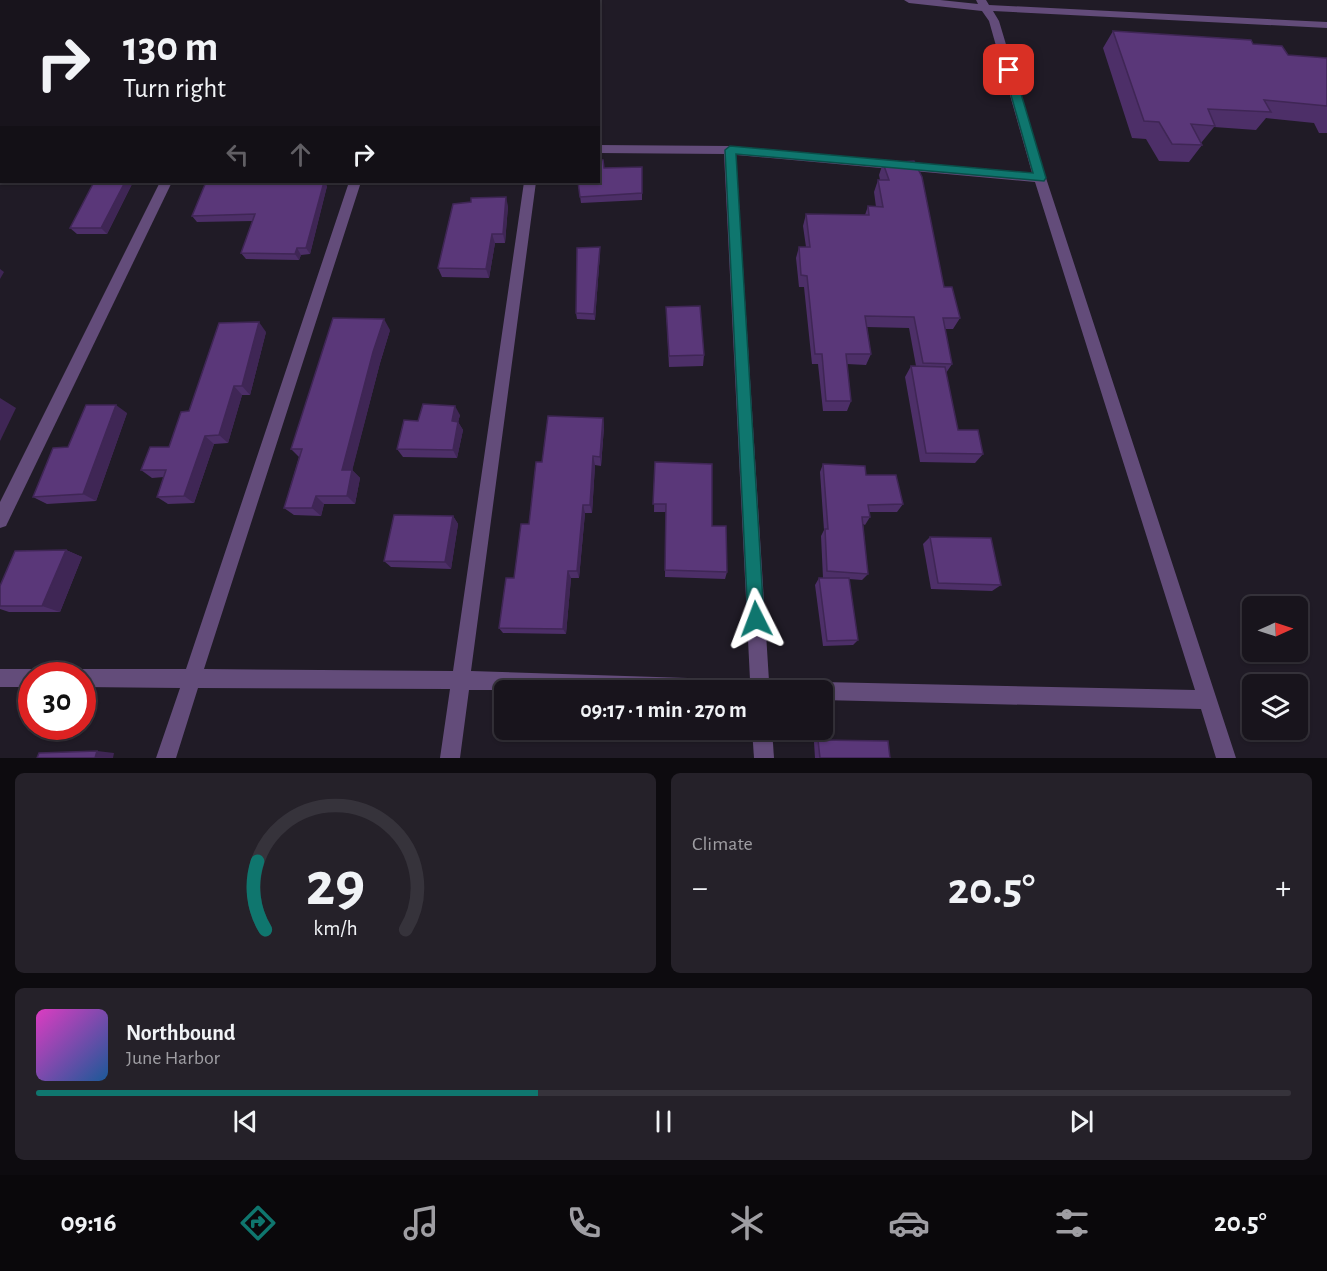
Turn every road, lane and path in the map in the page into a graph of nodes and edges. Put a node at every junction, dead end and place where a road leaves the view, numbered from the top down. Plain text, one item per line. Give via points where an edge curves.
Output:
1 (909, 0) edge
2 (985, 4) edge
3 (1327, 25) edge
4 (600, 149) edge
5 (730, 150) junction
6 (1040, 178) junction
7 (166, 183) edge
8 (355, 183) edge
9 (530, 183) edge
10 (0, 520) edge
11 (193, 677) junction
12 (0, 678) edge
13 (18, 678) edge
14 (96, 678) edge
15 (461, 680) junction
16 (759, 680) edge
17 (494, 681) edge
18 (833, 691) edge
19 (1207, 700) junction
20 (763, 740) edge
21 (166, 758) edge
22 (450, 758) edge
23 (764, 758) edge
24 (1226, 758) edge

1 - 2 street
2 - 3 street
2 - 6 street via 994,21
4 - 5 street
5 - 6 street
5 - 16 street
6 - 19 street
7 - 10 street
8 - 11 street
9 - 15 street
11 - 14 street
11 - 15 street
11 - 21 street
12 - 13 street
15 - 17 street
15 - 22 street
18 - 19 street
19 - 24 street
20 - 23 street

